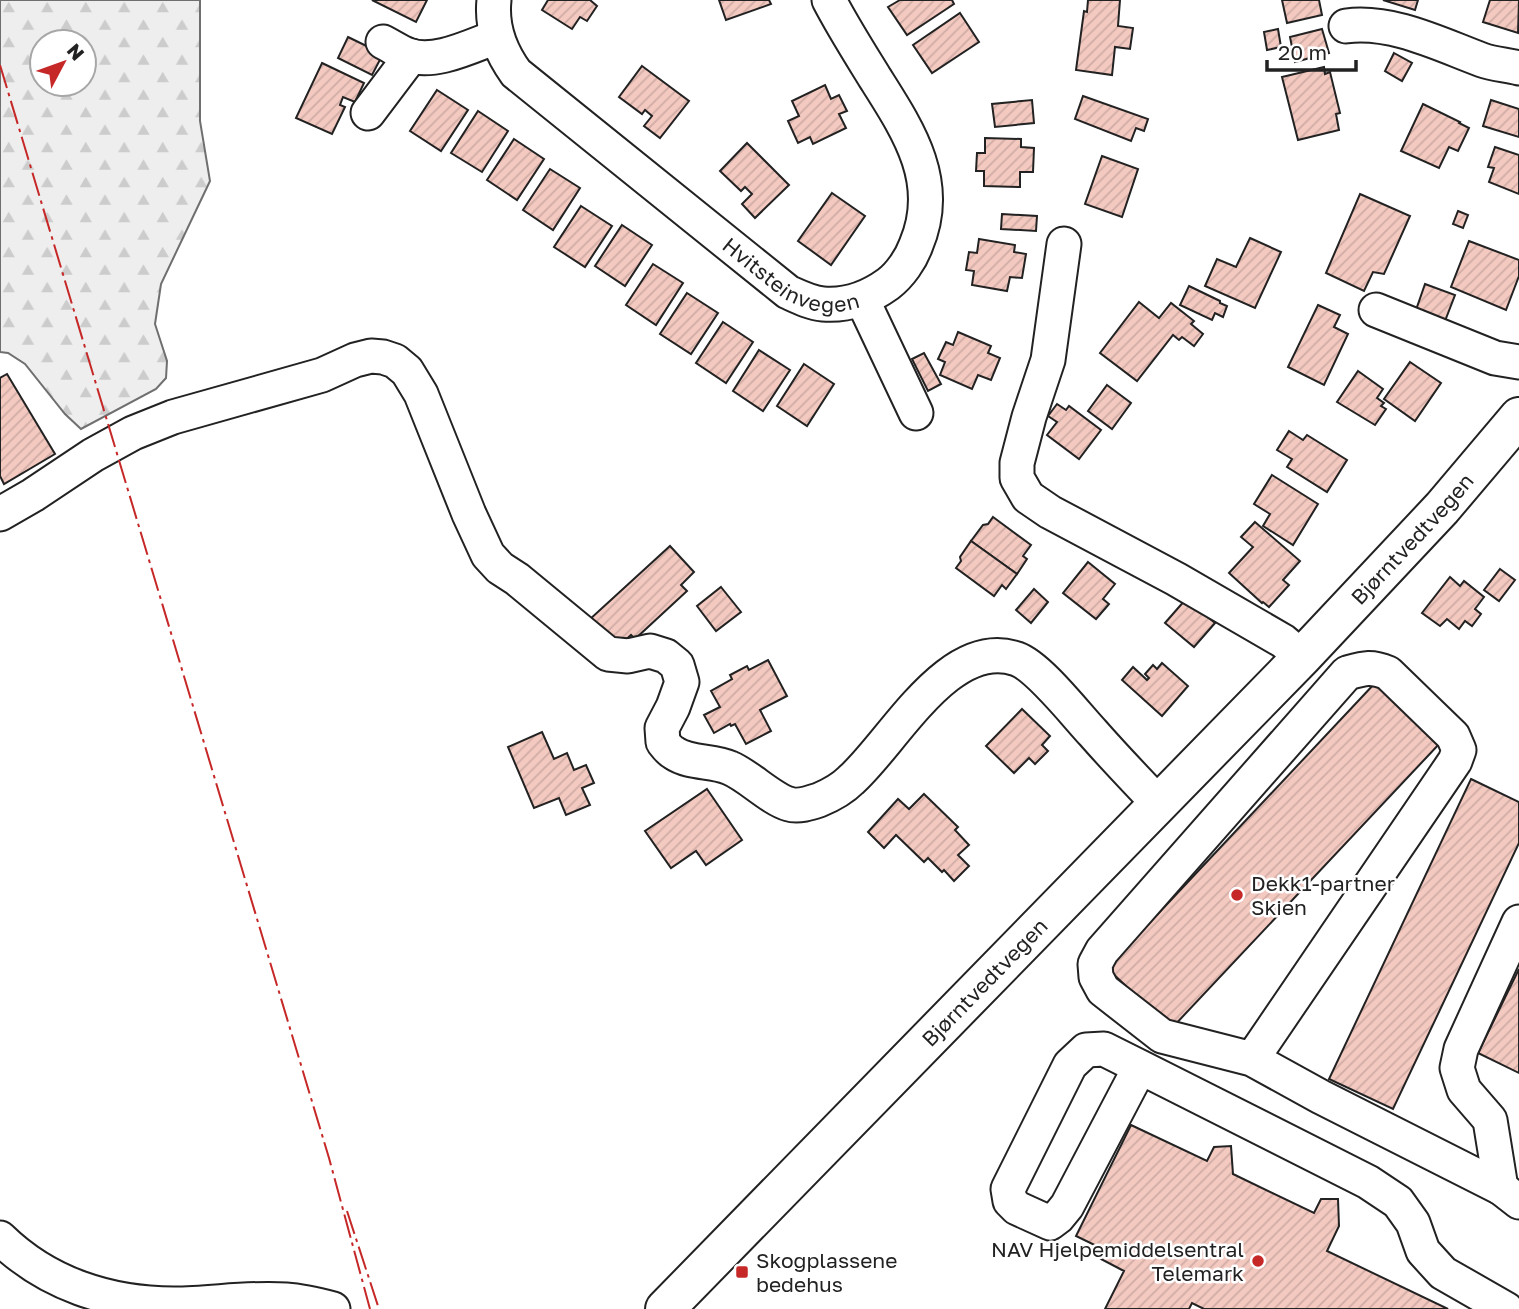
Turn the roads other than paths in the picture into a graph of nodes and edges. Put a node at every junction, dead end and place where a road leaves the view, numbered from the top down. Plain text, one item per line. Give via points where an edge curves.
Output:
1 (494, 0) edge
2 (829, 0) edge
3 (1346, 26) dead end
4 (496, 37) junction
5 (1519, 68) edge
6 (368, 113) dead end
7 (1064, 244) dead end
8 (862, 299) junction
9 (1376, 310) dead end
10 (1519, 362) edge
11 (916, 413) dead end
12 (1519, 417) edge
13 (0, 514) edge
14 (1302, 657) junction
15 (1158, 803) junction
16 (1519, 922) edge
17 (1252, 1059) junction
18 (1140, 1067) junction
19 (1510, 1195) edge
20 (0, 1238) edge
21 (333, 1309) edge
22 (665, 1309) edge
23 (1506, 1309) edge

1 - 4 street, Hvitsteinvegen
2 - 8 street, Hvitsteinvegen via 900,118 924,176 925,218 914,250 892,281
3 - 5 street via 1365,23 1400,31 1483,61
4 - 6 street via 432,58 397,49
4 - 8 street, Hvitsteinvegen via 516,73 788,292 822,304
7 - 14 street via 1048,360 1029,417 1017,478 1028,497 1050,512 1176,579 1283,641
8 - 11 street
9 - 10 street via 1495,358
12 - 14 main road, Bjørntvedtvegen via 1442,508
13 - 15 street via 133,433 173,417 322,375 355,360 383,357 407,371 421,394 469,514 488,555 500,568 608,654 650,651 677,665 682,682 662,728 663,742 674,754 728,767 790,805 809,804 851,780 934,687 961,666 997,656 1018,660 1032,669
14 - 15 main road, Bjørntvedtvegen
15 - 22 main road, Bjørntvedtvegen
16 - 19 street via 1461,1049 1457,1068 1464,1090 1490,1120
17 - 17 street via 1162,1036 1103,990 1095,964 1348,673 1375,667 1388,673 1453,736 1459,750
17 - 19 street
18 - 18 street via 1104,1049 1086,1050 1070,1065 1008,1189 1017,1208 1050,1223 1058,1217
18 - 23 street via 1368,1182 1398,1202 1413,1223 1423,1251 1443,1273
20 - 21 street via 45,1273 111,1298 176,1304 286,1300

